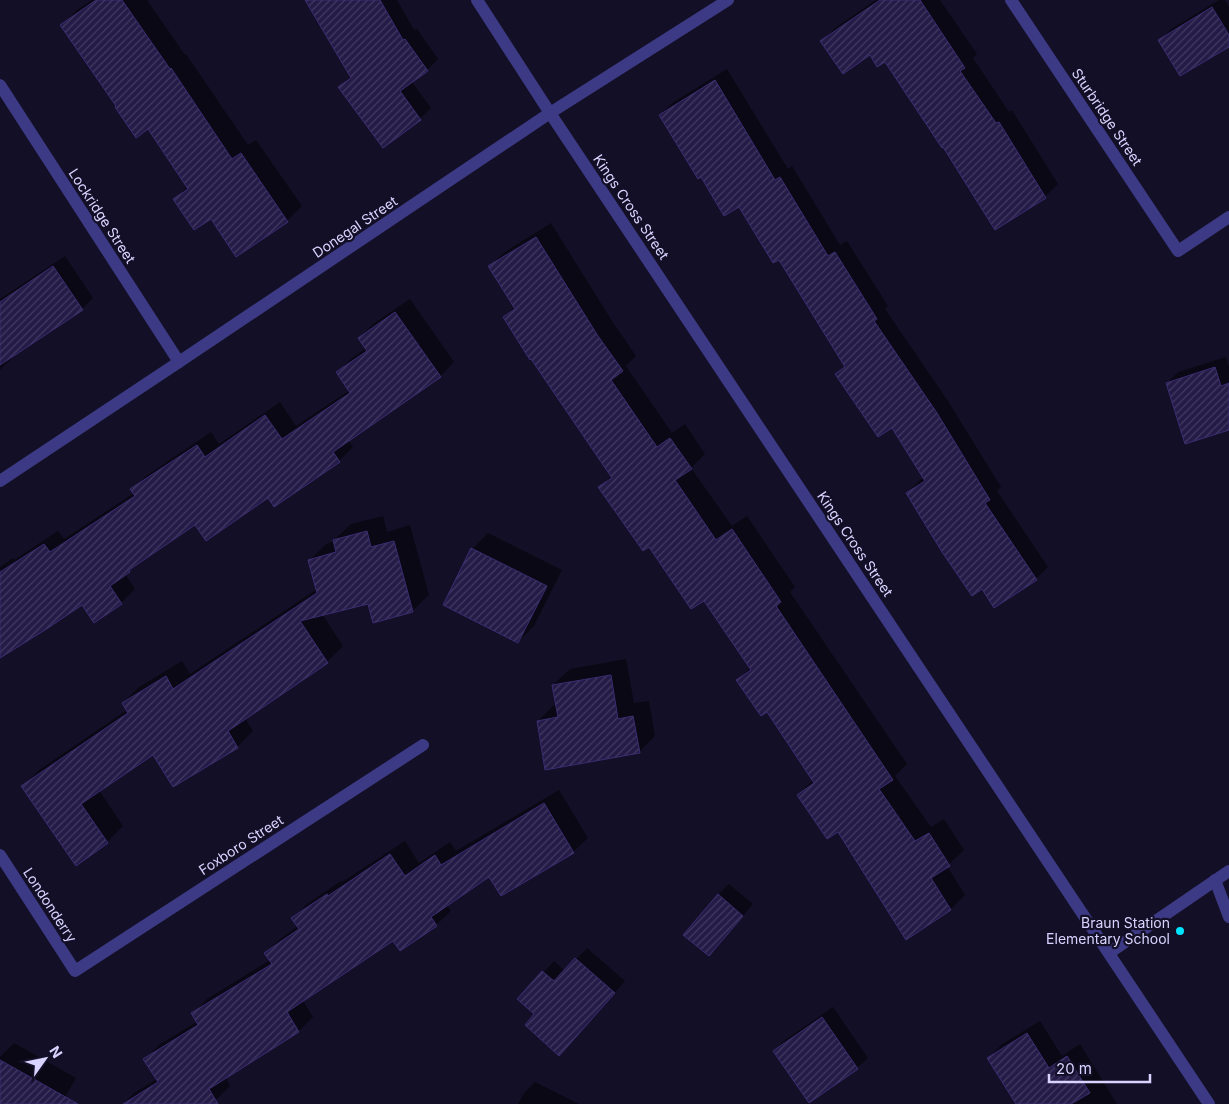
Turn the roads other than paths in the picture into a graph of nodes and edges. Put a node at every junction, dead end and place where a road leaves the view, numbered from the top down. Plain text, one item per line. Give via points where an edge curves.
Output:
1 (477, 0) edge
2 (728, 0) edge
3 (1011, 0) edge
4 (0, 85) edge
5 (550, 113) junction
6 (1229, 217) edge
7 (179, 362) junction
8 (0, 481) edge
9 (422, 745) dead end
10 (0, 855) edge
11 (1229, 870) edge
12 (1214, 880) junction
13 (1229, 917) edge
14 (1109, 953) junction
15 (76, 971) joint
16 (1209, 1104) edge

1 - 5 street, Kings Cross Street
2 - 5 street, Donegal Street
3 - 6 street, Sturbridge Street via 1178,251
4 - 7 street, Lockridge Street
5 - 7 street, Donegal Street
5 - 14 street, Kings Cross Street
7 - 8 street, Donegal Street
9 - 15 street, Foxboro Street
10 - 15 street, Londonderry
11 - 12 street
12 - 13 street
12 - 14 street
14 - 16 street, Kings Cross Street

